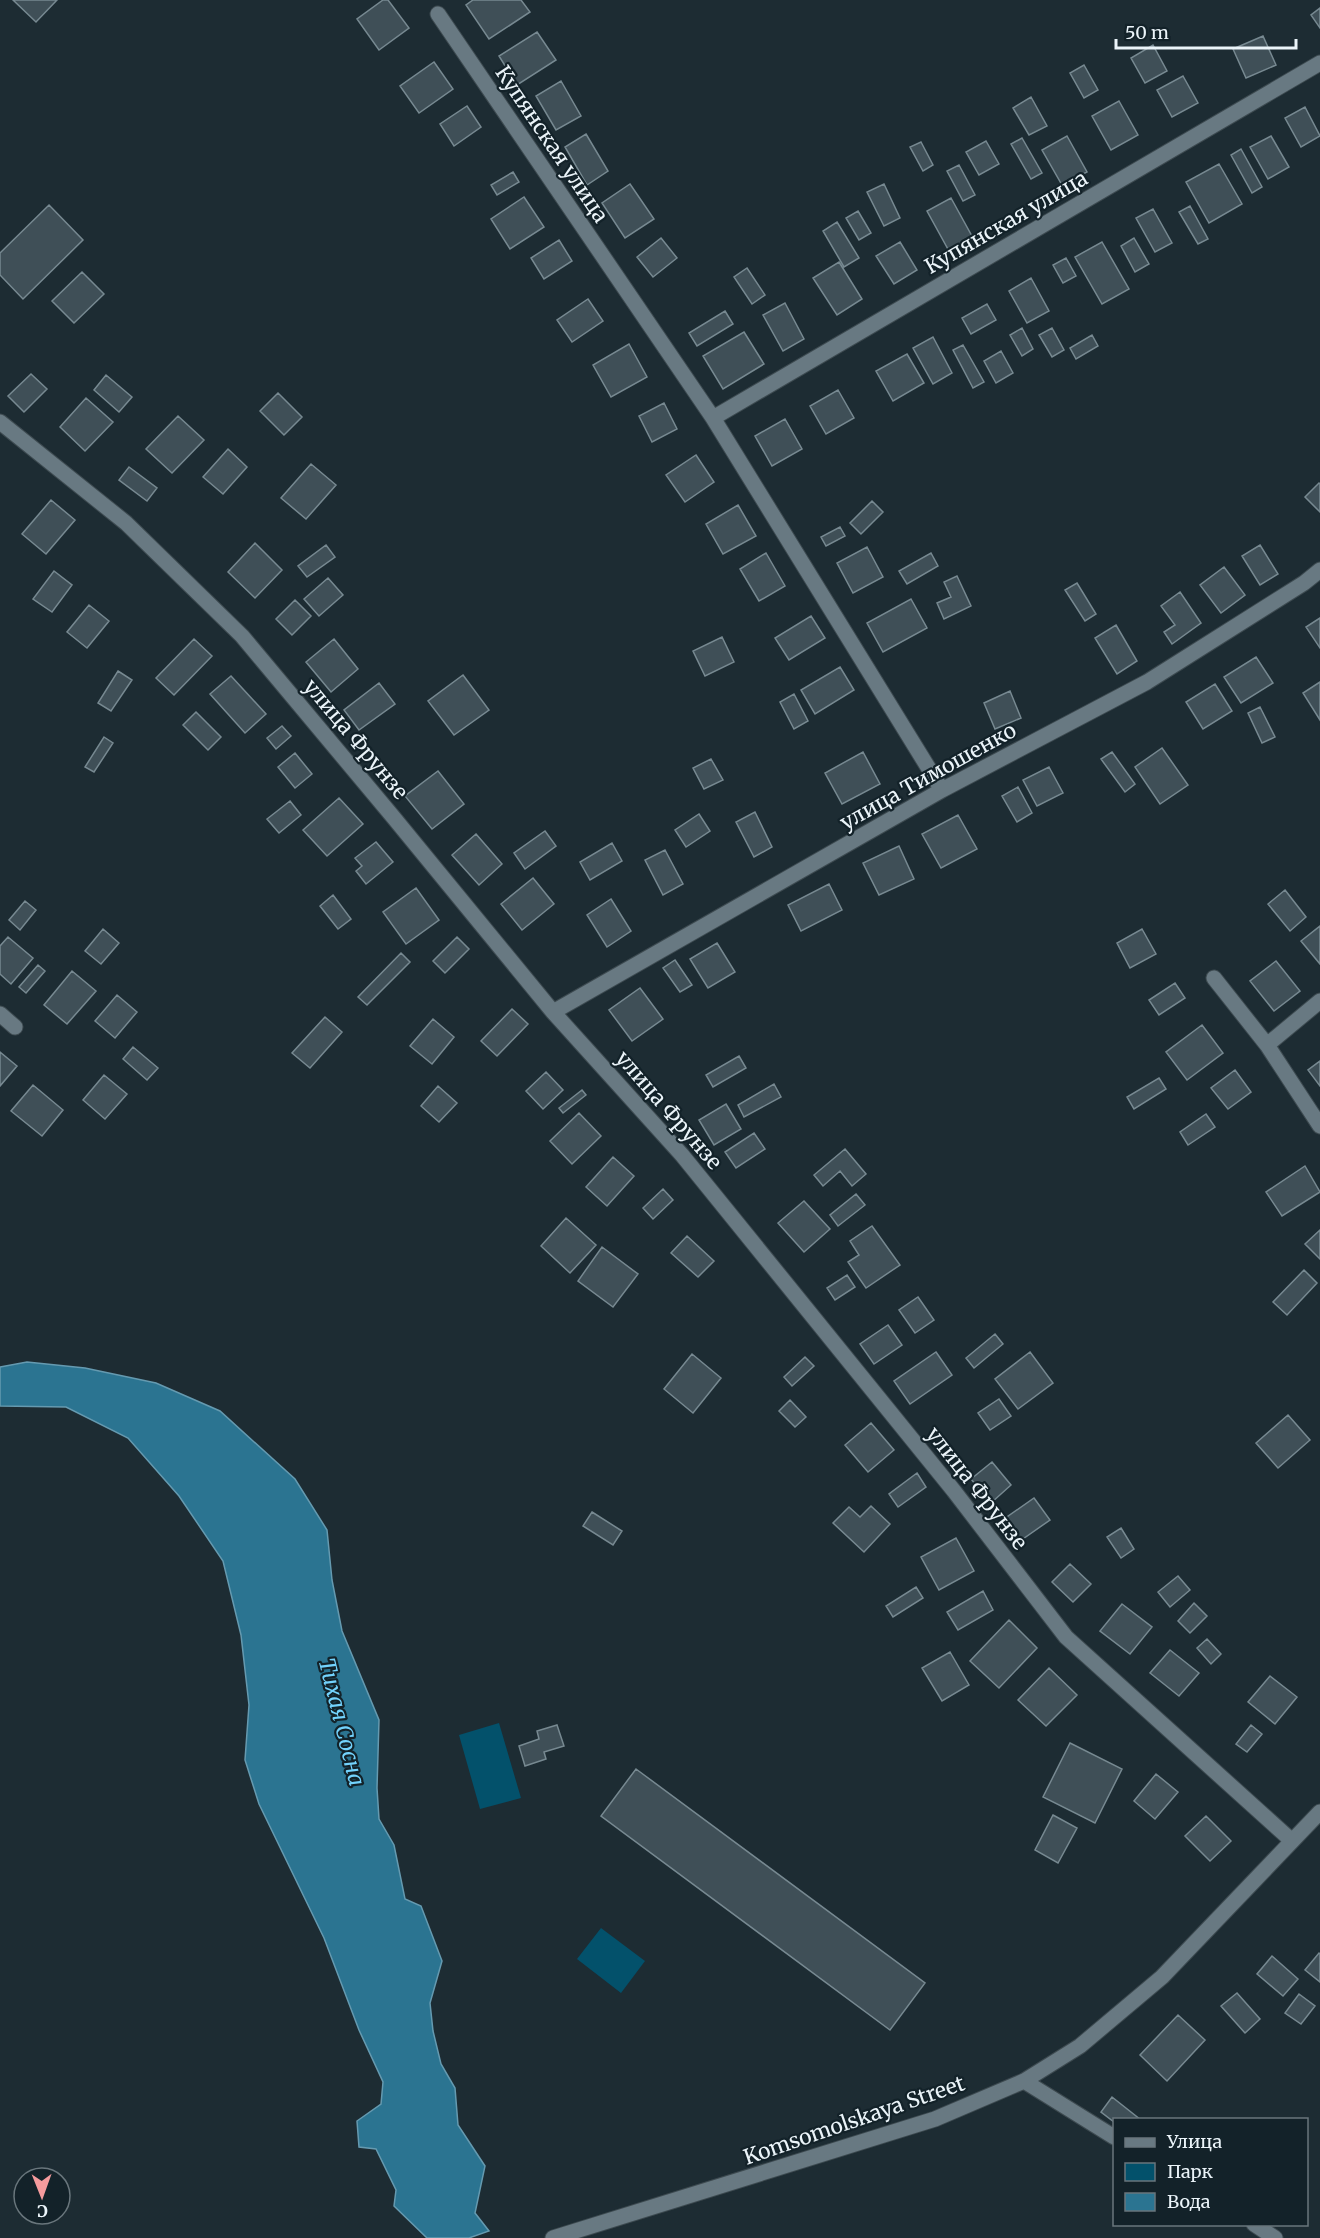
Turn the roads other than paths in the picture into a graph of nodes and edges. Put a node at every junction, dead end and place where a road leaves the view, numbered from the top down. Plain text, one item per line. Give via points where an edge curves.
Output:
1 (438, 14) dead end
2 (1320, 63) edge
3 (712, 418) junction
4 (0, 422) edge
5 (1320, 570) edge
6 (942, 790) junction
7 (1214, 978) dead end
8 (1320, 1001) edge
9 (553, 1012) junction
10 (0, 1014) edge
11 (15, 1027) dead end
12 (1267, 1045) junction
13 (1320, 1126) edge
14 (1320, 1812) edge
15 (1291, 1840) junction
16 (1024, 2081) junction
17 (1113, 2136) edge
18 (1257, 2226) edge
19 (557, 2236) edge
20 (1275, 2238) edge

1 - 3 street, Купянская улица
2 - 3 street, Купянская улица
3 - 6 street, Купянская улица
4 - 9 street, улица Фрунзе via 126,523 242,636
5 - 6 street, улица Тимошенко via 1147,682
6 - 9 street, улица Тимошенко
7 - 12 street
8 - 12 street
9 - 15 street, улица Фрунзе via 682,1155 954,1491 1066,1637
10 - 11 street
12 - 13 street
14 - 15 street, Komsomolskaya Street
15 - 16 street, Komsomolskaya Street via 1162,1977 1080,2046
16 - 17 street
16 - 19 street, Komsomolskaya Street via 935,2119
18 - 20 street

